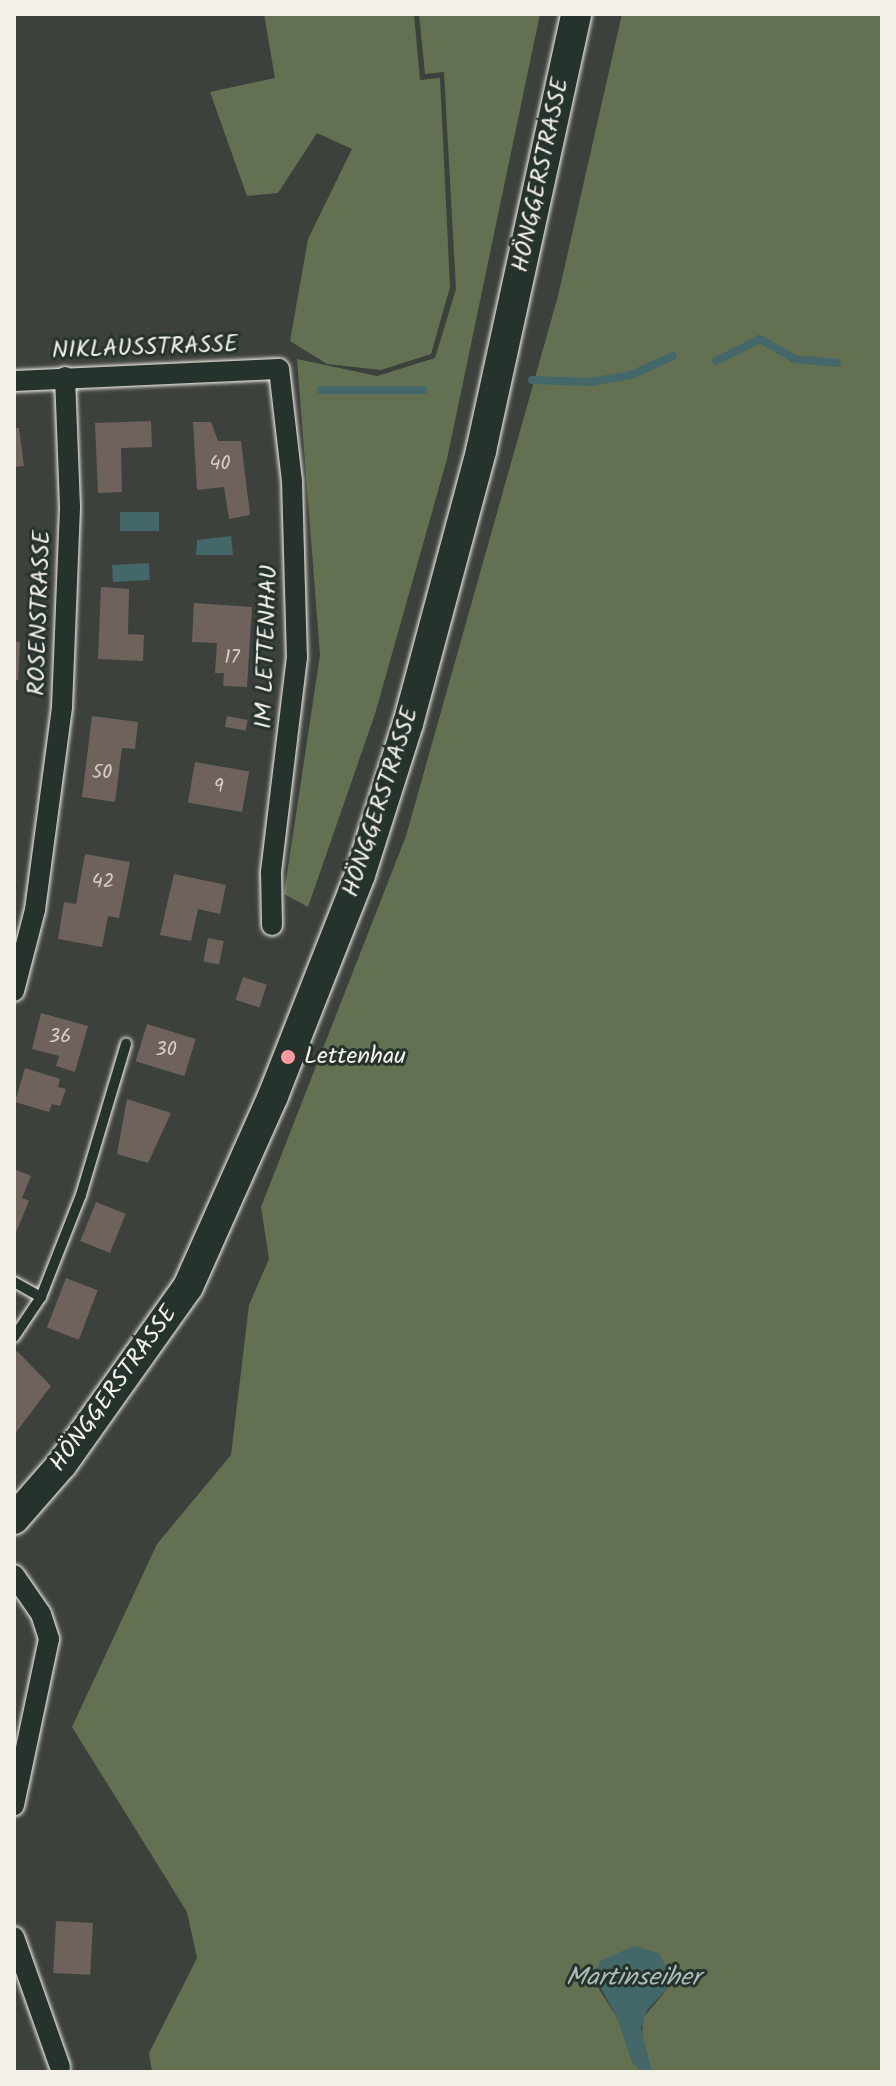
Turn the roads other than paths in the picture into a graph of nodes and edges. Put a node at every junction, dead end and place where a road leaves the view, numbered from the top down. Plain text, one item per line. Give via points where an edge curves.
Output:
1 (576, 14) edge
2 (279, 369) joint
3 (65, 377) junction
4 (14, 381) edge
5 (272, 925) dead end
6 (14, 991) edge
7 (126, 1044) dead end
8 (14, 1282) edge
9 (41, 1297) junction
10 (14, 1337) edge
11 (14, 1519) edge
12 (14, 1575) edge
13 (14, 1805) edge
14 (14, 1937) edge
15 (60, 2067) dead end

1 - 11 main road, HÖNGGERSTRASSE via 481,451 408,724 360,875 273,1096 188,1287 62,1464
2 - 3 street, NIKLAUSSTRASSE
2 - 5 street, IM LETTENHAU via 292,481 297,657 286,783 271,872
3 - 4 street, NIKLAUSSTRASSE
3 - 6 street, ROSENSTRASSE via 70,507 62,707 35,910
7 - 9 lane via 81,1195
8 - 9 lane
9 - 10 lane
12 - 13 street via 41,1614 49,1639
14 - 15 street

